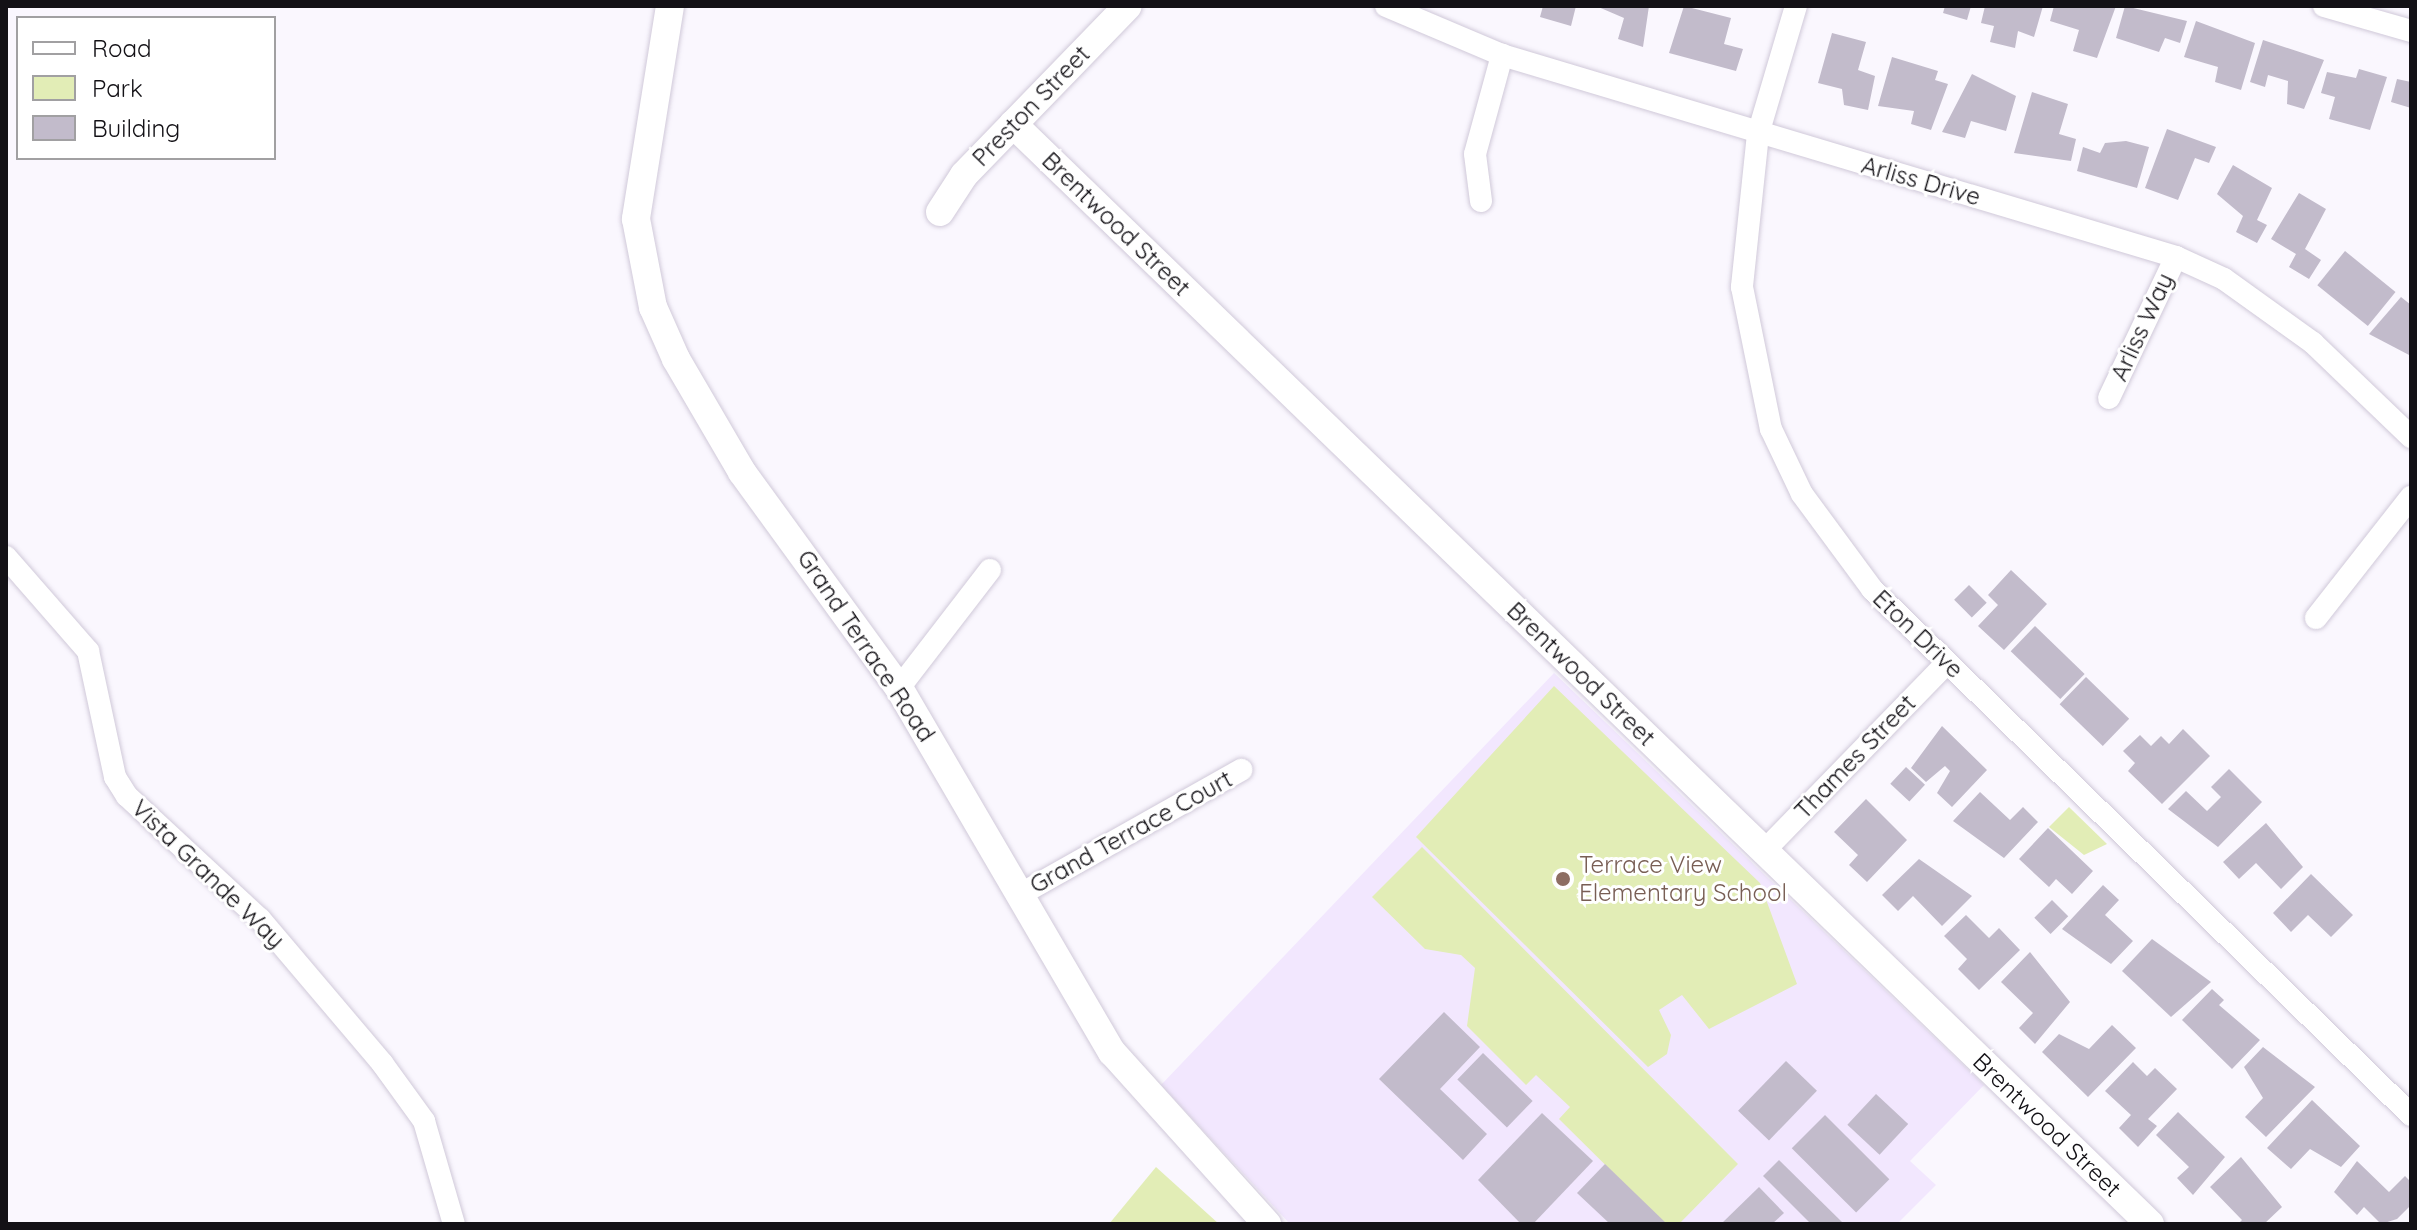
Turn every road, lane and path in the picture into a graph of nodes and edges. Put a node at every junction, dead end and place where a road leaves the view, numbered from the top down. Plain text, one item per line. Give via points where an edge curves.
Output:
1 (670, 6) edge
2 (1128, 6) edge
3 (1386, 6) edge
4 (1796, 6) edge
5 (2324, 6) edge
6 (2411, 31) edge
7 (1502, 55) junction
8 (1013, 124) junction
9 (1758, 134) junction
10 (1481, 201) dead end
11 (940, 212) dead end
12 (2176, 257) junction
13 (2109, 398) dead end
14 (2411, 437) edge
15 (2411, 497) edge
16 (6, 557) edge
17 (990, 570) dead end
18 (2316, 618) dead end
19 (1947, 663) junction
20 (899, 688) junction
21 (1241, 770) dead end
22 (1764, 851) junction
23 (1021, 894) junction
24 (2411, 1115) edge
25 (454, 1224) edge
26 (1267, 1224) edge
27 (2150, 1224) edge

1 - 20 street, Grand Terrace Road via 636,219 653,307 728,450
2 - 8 street, Preston Street
3 - 7 street, Arliss Drive
4 - 9 street, Eton Drive
5 - 6 street
7 - 9 street, Arliss Drive
7 - 10 street via 1475,154
8 - 11 street, Preston Street
8 - 22 street, Brentwood Street
9 - 12 street, Arliss Drive
9 - 19 street, Eton Drive via 1742,287 1771,429 1838,549
12 - 13 street, Arliss Way
12 - 14 street, Arliss Drive via 2224,279 2313,343
15 - 18 street
16 - 25 street, Vista Grande Way via 88,651 115,777 127,796 260,919 382,1063 429,1133
17 - 20 street
19 - 22 street, Thames Street
19 - 24 street, Eton Drive
20 - 23 street, Grand Terrace Road
21 - 23 street, Grand Terrace Court
22 - 27 street, Brentwood Street
23 - 26 street, Grand Terrace Road via 1112,1052

